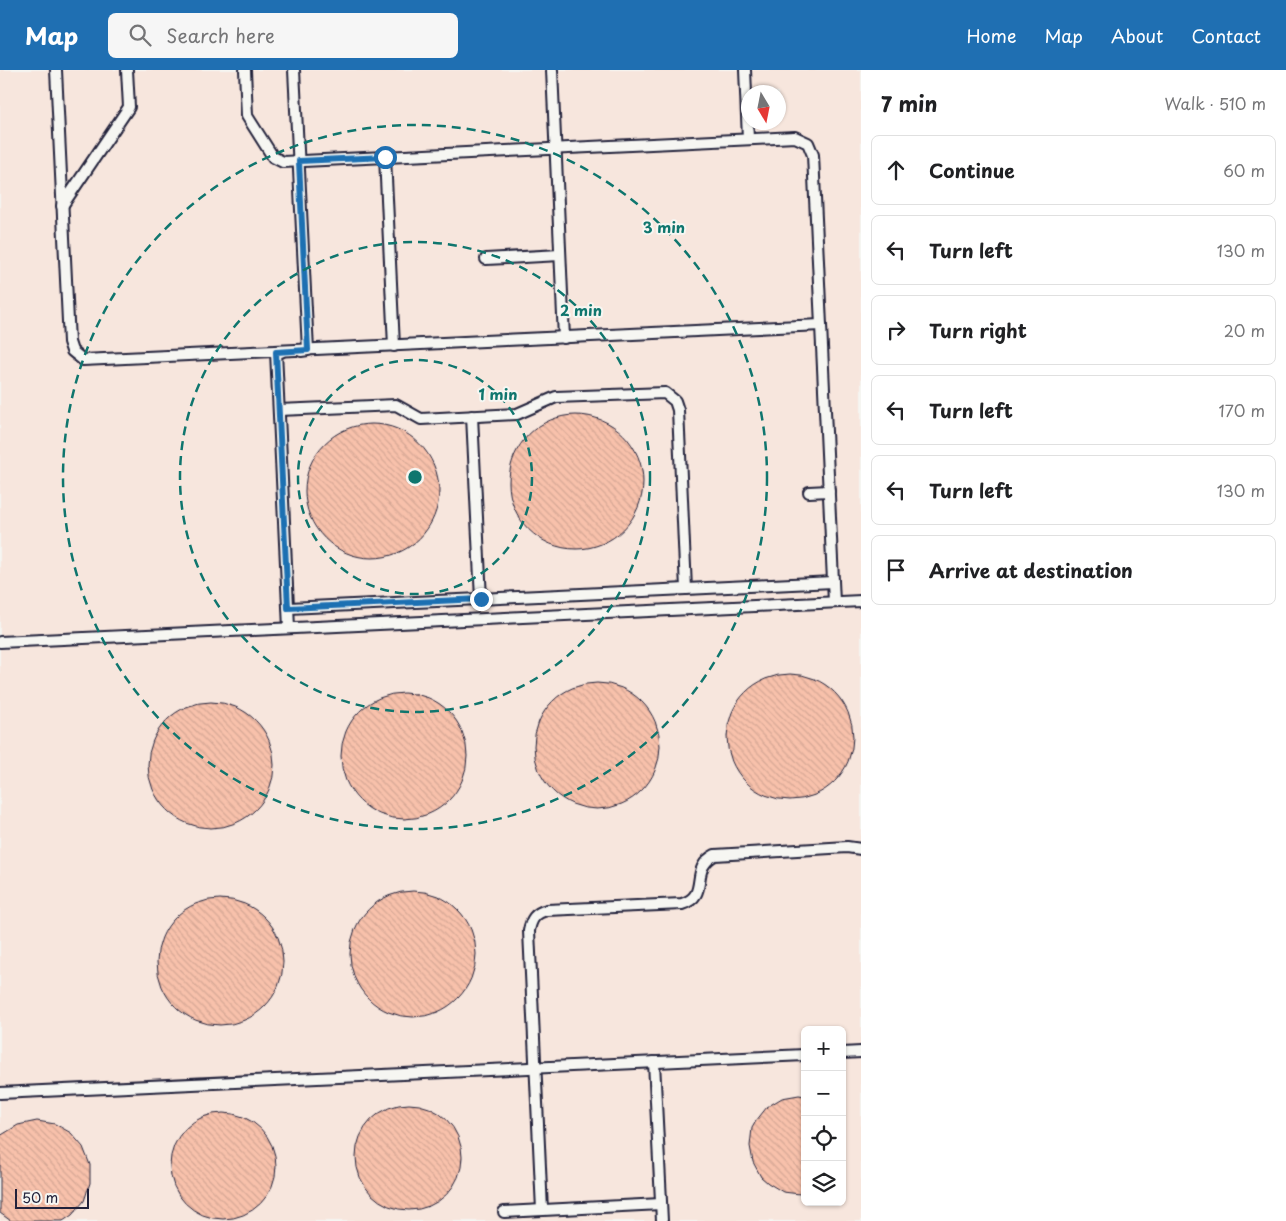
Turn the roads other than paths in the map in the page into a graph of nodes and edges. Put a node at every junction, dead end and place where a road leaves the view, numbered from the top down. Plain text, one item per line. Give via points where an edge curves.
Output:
1 (56, 70) edge
2 (128, 70) edge
3 (245, 70) edge
4 (294, 70) edge
5 (552, 70) edge
6 (745, 70) edge
7 (748, 139) junction
8 (555, 148) junction
9 (385, 157) junction
10 (299, 161) junction
11 (62, 206) junction
12 (560, 256) junction
13 (486, 259) dead end
14 (821, 325) junction
15 (564, 338) junction
16 (394, 346) junction
17 (279, 410) junction
18 (472, 416) junction
19 (829, 491) junction
20 (809, 492) dead end
21 (833, 582) junction
22 (686, 589) junction
23 (481, 599) junction
24 (861, 601) edge
25 (834, 602) junction
26 (288, 608) junction
27 (290, 628) junction
28 (0, 642) edge
29 (861, 849) edge
30 (861, 1052) edge
31 (846, 1053) edge
32 (801, 1055) edge
33 (654, 1062) junction
34 (535, 1067) junction
35 (0, 1093) edge
36 (661, 1204) junction
37 (542, 1210) junction
38 (504, 1212) dead end
39 (662, 1221) edge

1 - 11 lane
2 - 11 lane via 129,107
3 - 10 lane via 247,116 273,157 283,162
4 - 10 lane
5 - 8 lane
6 - 7 lane
7 - 8 lane
7 - 14 lane via 795,137 804,140 812,151
8 - 9 lane
8 - 12 lane
9 - 10 lane
9 - 16 lane
10 - 17 lane via 308,350 276,352
11 - 16 lane via 69,342 72,351 83,360
12 - 13 lane
12 - 15 lane
14 - 15 lane
14 - 19 lane
15 - 16 lane
17 - 18 lane via 396,405 421,419
17 - 26 lane
18 - 22 lane via 517,414 556,397 660,392 669,395 678,410
18 - 23 lane
19 - 20 lane
19 - 21 lane
21 - 22 lane
21 - 25 lane
22 - 23 lane
23 - 26 lane
24 - 25 lane
25 - 27 lane
26 - 27 lane
27 - 28 lane
29 - 34 lane via 715,855 701,867 698,890 690,902 539,912 533,917 529,931
30 - 31 lane
32 - 33 lane
33 - 34 lane
33 - 36 lane
34 - 35 lane
34 - 37 lane
36 - 37 lane
36 - 39 lane
37 - 38 lane

